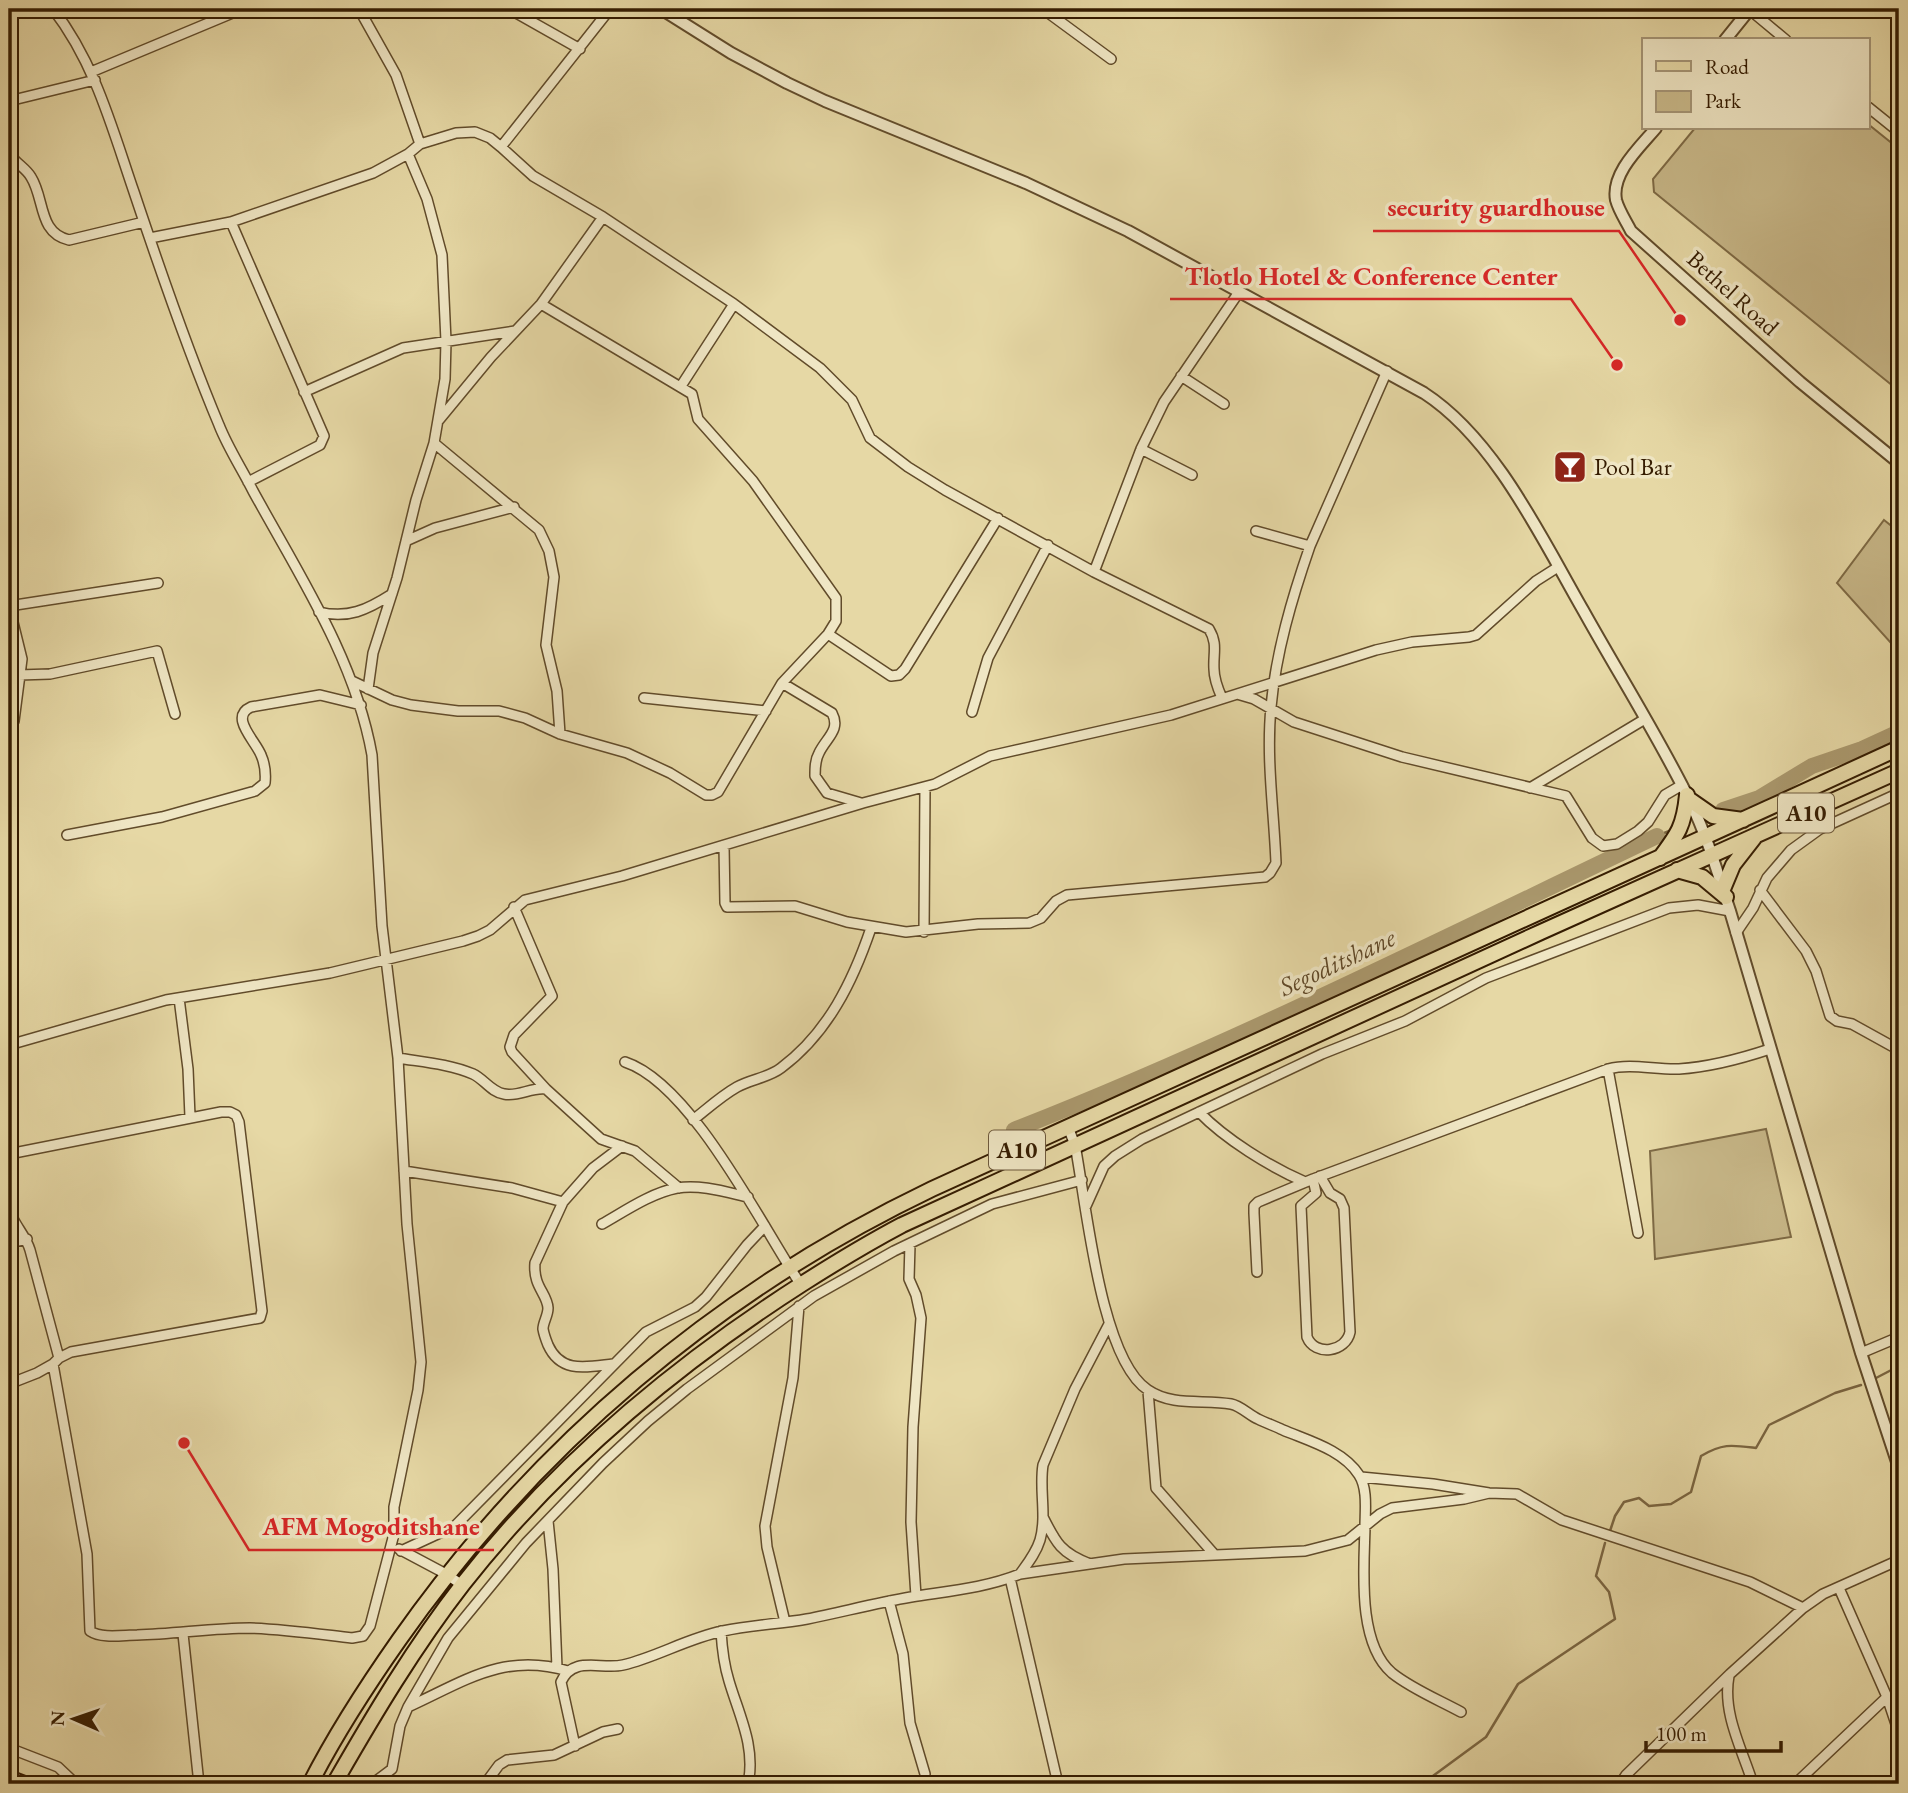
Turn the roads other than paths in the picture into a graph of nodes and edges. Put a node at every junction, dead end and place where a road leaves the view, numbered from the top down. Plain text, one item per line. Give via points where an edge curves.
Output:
1 (53, 9) edge
2 (242, 9) edge
3 (359, 9) edge
4 (509, 9) edge
5 (610, 9) edge
6 (661, 9) edge
7 (1043, 9) edge
8 (1750, 9) edge
9 (1727, 38) edge
10 (1784, 38) edge
11 (580, 49) junction
12 (1111, 59) dead end
13 (93, 76) junction
14 (9, 101) edge
15 (1870, 109) edge
16 (1654, 130) edge
17 (1899, 132) edge
18 (420, 144) junction
19 (501, 147) junction
20 (9, 153) edge
21 (408, 154) junction
22 (603, 217) junction
23 (144, 222) junction
24 (230, 222) junction
25 (150, 238) junction
26 (1239, 292) junction
27 (541, 303) junction
28 (734, 304) junction
29 (516, 331) junction
30 (446, 341) junction
31 (1387, 371) junction
32 (1181, 376) junction
33 (681, 386) junction
34 (304, 392) junction
35 (1224, 404) dead end
36 (437, 423) junction
37 (434, 443) junction
38 (1141, 449) junction
39 (1899, 463) edge
40 (1192, 475) dead end
41 (248, 482) junction
42 (514, 508) junction
43 (998, 518) junction
44 (1256, 531) dead end
45 (406, 541) junction
46 (1048, 545) junction
47 (1310, 546) junction
48 (1558, 567) junction
49 (1094, 572) junction
50 (158, 583) dead end
51 (392, 594) junction
52 (9, 606) edge
53 (319, 612) junction
54 (828, 634) junction
55 (19, 674) junction
56 (352, 681) junction
57 (1274, 682) junction
58 (782, 683) junction
59 (368, 689) junction
60 (1235, 694) junction
61 (644, 698) dead end
62 (1222, 698) junction
63 (361, 705) junction
64 (1271, 709) junction
65 (766, 711) junction
66 (972, 712) dead end
67 (175, 713) dead end
68 (1644, 719) junction
69 (9, 728) edge
70 (560, 734) junction
71 (1899, 748) edge
72 (1899, 771) edge
73 (925, 787) junction
74 (1530, 788) junction
75 (1686, 793) junction
76 (1899, 793) edge
77 (863, 803) junction
78 (1745, 820) junction
79 (67, 835) dead end
80 (1755, 836) junction
81 (1706, 838) junction
82 (724, 846) junction
83 (1712, 854) junction
84 (1659, 859) junction
85 (1677, 870) junction
86 (1760, 890) junction
87 (1726, 899) junction
88 (514, 907) junction
89 (872, 928) junction
90 (924, 932) junction
91 (1736, 933) junction
92 (385, 958) junction
93 (179, 998) junction
94 (9, 1028) edge
95 (10, 1044) edge
96 (1770, 1049) junction
97 (1899, 1050) edge
98 (398, 1058) junction
99 (625, 1062) dead end
100 (1608, 1069) junction
101 (546, 1089) junction
102 (1199, 1112) junction
103 (190, 1117) junction
104 (693, 1121) junction
105 (1068, 1127) junction
106 (622, 1146) junction
107 (1075, 1146) junction
108 (9, 1154) edge
109 (1002, 1157) junction
110 (404, 1171) junction
111 (1010, 1176) junction
112 (1312, 1179) junction
113 (1082, 1180) junction
114 (679, 1188) junction
115 (748, 1197) junction
116 (563, 1202) junction
117 (9, 1205) edge
118 (1086, 1207) junction
119 (602, 1224) dead end
120 (765, 1226) junction
121 (1639, 1233) dead end
122 (27, 1239) junction
123 (9, 1243) edge
124 (910, 1244) junction
125 (789, 1267) junction
126 (1257, 1272) dead end
127 (801, 1285) junction
128 (799, 1306) junction
129 (1110, 1324) junction
130 (1899, 1337) edge
131 (1861, 1353) junction
132 (56, 1361) junction
133 (613, 1364) junction
134 (9, 1384) edge
135 (1148, 1391) junction
136 (1899, 1468) edge
137 (1361, 1477) junction
138 (1489, 1493) junction
139 (1043, 1516) junction
140 (548, 1521) junction
141 (1365, 1528) junction
142 (391, 1545) junction
143 (401, 1550) junction
144 (1213, 1553) junction
145 (1899, 1560) edge
146 (1092, 1564) junction
147 (446, 1574) junction
148 (1020, 1574) junction
149 (1010, 1578) junction
150 (462, 1585) junction
151 (1839, 1588) junction
152 (916, 1596) junction
153 (889, 1601) junction
154 (1803, 1608) junction
155 (785, 1622) junction
156 (721, 1631) junction
157 (183, 1633) junction
158 (557, 1668) junction
159 (568, 1671) junction
160 (1730, 1674) junction
161 (1887, 1698) junction
162 (408, 1707) junction
163 (1461, 1712) dead end
164 (618, 1729) dead end
165 (1899, 1733) edge
166 (575, 1746) junction
167 (9, 1748) edge
168 (925, 1774) dead end
169 (9, 1777) edge
170 (27, 1784) edge
171 (76, 1784) edge
172 (199, 1784) edge
173 (310, 1784) edge
174 (334, 1784) edge
175 (372, 1784) edge
176 (485, 1784) edge
177 (748, 1784) edge
178 (1058, 1784) edge
179 (1620, 1784) edge
180 (1753, 1784) edge
181 (1795, 1784) edge

1 - 13 street via 74,37
2 - 13 street
3 - 18 street via 396,75
4 - 11 street
5 - 11 street
6 - 26 street via 787,83 1026,183 1128,231
7 - 12 street
8 - 9 street
8 - 10 street
11 - 19 street
13 - 14 street
13 - 23 street
15 - 17 street
16 - 39 street, Bethel Road via 1615,185 1631,231 1800,382
18 - 19 street via 475,132
18 - 21 street
19 - 22 street via 533,176
20 - 23 street via 31,176 50,230 58,237 69,240
21 - 24 street via 373,173
21 - 30 street via 427,199 442,255
22 - 27 street
22 - 28 street
23 - 25 street
24 - 25 street
24 - 34 street
25 - 41 street via 219,427
26 - 31 street
26 - 32 street
27 - 29 street
27 - 33 street
28 - 33 street
28 - 43 street via 845,391 870,438 945,490
29 - 30 street
29 - 36 street
30 - 34 street via 391,352
30 - 36 street
31 - 47 street
31 - 48 street via 1441,404 1476,439
32 - 35 street
32 - 38 street
33 - 54 street via 692,394 698,419 753,481 836,598 836,621
34 - 41 street via 323,442
36 - 37 street
37 - 42 street
37 - 45 street
38 - 40 street
38 - 49 street
41 - 53 street
42 - 45 street via 435,528
42 - 70 street via 539,530 552,564 545,645 557,691
43 - 46 street
43 - 54 street via 899,675 891,676
44 - 47 street
45 - 51 street
46 - 49 street
46 - 66 street via 988,658
47 - 57 street
48 - 57 street via 1476,635 1376,650
48 - 68 street
49 - 62 street via 1209,629 1216,649 1214,676
50 - 52 street
51 - 53 street via 358,613
51 - 59 street via 373,653
52 - 55 street via 22,659
53 - 56 street
54 - 58 street
55 - 67 street via 50,674 157,651
55 - 69 street via 15,720
56 - 59 street
56 - 63 street
57 - 60 street
57 - 64 street
58 - 65 street
58 - 77 street via 832,713 836,721 815,766 820,786 827,793
59 - 70 street via 411,705 499,711
60 - 62 street
60 - 64 street
61 - 65 street
62 - 73 street via 1147,721 990,756
63 - 79 street via 320,695 251,706 241,715 242,723 266,772 265,783 255,791 162,817
63 - 92 street via 372,755
64 - 74 street via 1294,722 1402,757
64 - 90 street via 1276,863 1265,877 1067,895 1036,921
65 - 70 street via 712,795 626,753
68 - 74 street
68 - 75 street
71 - 78 main road, A10
72 - 80 main road, A10
73 - 77 street
73 - 90 street
74 - 75 street via 1566,796 1592,838 1609,846 1648,822 1665,795
75 - 78 main road via 1713,816
75 - 81 street
75 - 84 main road via 1680,830
76 - 86 street via 1808,836 1774,868
77 - 82 street
78 - 81 main road, A10
80 - 83 main road, A10
80 - 87 main road via 1733,865
81 - 83 street
81 - 84 main road, A10
82 - 88 street via 542,894
82 - 89 street via 727,907 795,906
83 - 85 main road, A10
83 - 87 street
84 - 105 main road, A10
85 - 87 main road via 1702,877
85 - 107 main road, A10
86 - 91 street
86 - 97 street via 1805,951 1829,1016
87 - 91 street
87 - 102 street via 1636,919 1486,978 1405,1021
88 - 92 street via 478,936
88 - 101 street via 552,996 514,1035 510,1047
89 - 90 street
89 - 104 street via 855,974 815,1035 781,1069 736,1088
91 - 96 street
92 - 93 street via 330,973
92 - 98 street
93 - 95 street
93 - 103 street
94 - 95 street
96 - 100 street via 1689,1068
96 - 131 street
98 - 101 street via 460,1069 498,1093
98 - 110 street
99 - 104 street via 652,1075
100 - 112 street
100 - 121 street
101 - 106 street via 601,1139
102 - 112 street via 1273,1167
102 - 118 street via 1143,1139 1108,1163
103 - 108 street
103 - 132 street via 230,1112 239,1122 260,1318 71,1352
104 - 115 street
105 - 107 street
105 - 109 main road, A10
106 - 114 street via 648,1159
106 - 116 street via 593,1168
107 - 111 main road, A10
107 - 113 street
109 - 111 main road
109 - 125 main road, A10 via 896,1206
110 - 116 street via 512,1188
110 - 142 street via 420,1376
111 - 127 main road, A10 via 872,1241
112 - 112 street via 1316,1193 1301,1206 1307,1337 1312,1345 1333,1350 1350,1332 1344,1208 1340,1199
112 - 126 street via 1254,1206
113 - 118 street
113 - 124 street via 992,1205
114 - 115 street
114 - 119 street
115 - 120 street
116 - 133 street via 535,1263 535,1281 548,1305 545,1338 559,1362 571,1367
117 - 122 street
118 - 129 street
120 - 125 street
120 - 133 street via 695,1307 646,1332
122 - 123 street
122 - 132 street
124 - 128 street
124 - 152 street via 909,1279 921,1318 913,1427
125 - 127 street
125 - 147 main road, A10 via 694,1333 609,1402 525,1483
127 - 150 main road, A10 via 705,1350 621,1418 541,1494
128 - 140 street via 648,1421
128 - 155 street via 793,1378 765,1526
129 - 135 street via 1125,1362
129 - 139 street via 1075,1389 1044,1465
130 - 131 street
131 - 136 street
132 - 134 street
132 - 157 street via 87,1554 90,1631 112,1636
133 - 143 street via 455,1526
135 - 137 street via 1172,1399 1235,1405 1343,1458
135 - 144 street via 1156,1488
137 - 138 street
137 - 141 street
138 - 141 street via 1392,1508
138 - 154 street via 1517,1494 1562,1520 1750,1582
139 - 146 street via 1065,1552
139 - 148 street via 1036,1550
140 - 158 street
140 - 162 street via 448,1638
141 - 144 street via 1342,1542 1305,1551
141 - 163 street via 1366,1604 1372,1646 1391,1672
142 - 143 street
142 - 157 street via 370,1626 363,1636 247,1628
143 - 147 street
144 - 146 street
145 - 151 street
146 - 148 street
147 - 150 street
147 - 173 main road, A10 via 348,1714
148 - 149 street
149 - 152 street
149 - 178 street
150 - 174 main road, A10 via 404,1668
151 - 154 street
151 - 161 street
152 - 153 street
153 - 155 street
153 - 168 street via 904,1654 910,1723
154 - 160 street
155 - 156 street
156 - 159 street via 624,1665 583,1665
156 - 177 street via 730,1684 748,1743
157 - 172 street
158 - 159 street
158 - 162 street via 536,1663 496,1667
159 - 166 street via 561,1682
160 - 179 street
160 - 180 street via 1727,1702
161 - 165 street
161 - 181 street
162 - 175 street via 393,1769
164 - 166 street
166 - 176 street via 546,1757 507,1760
167 - 171 street via 58,1767
169 - 170 main road

